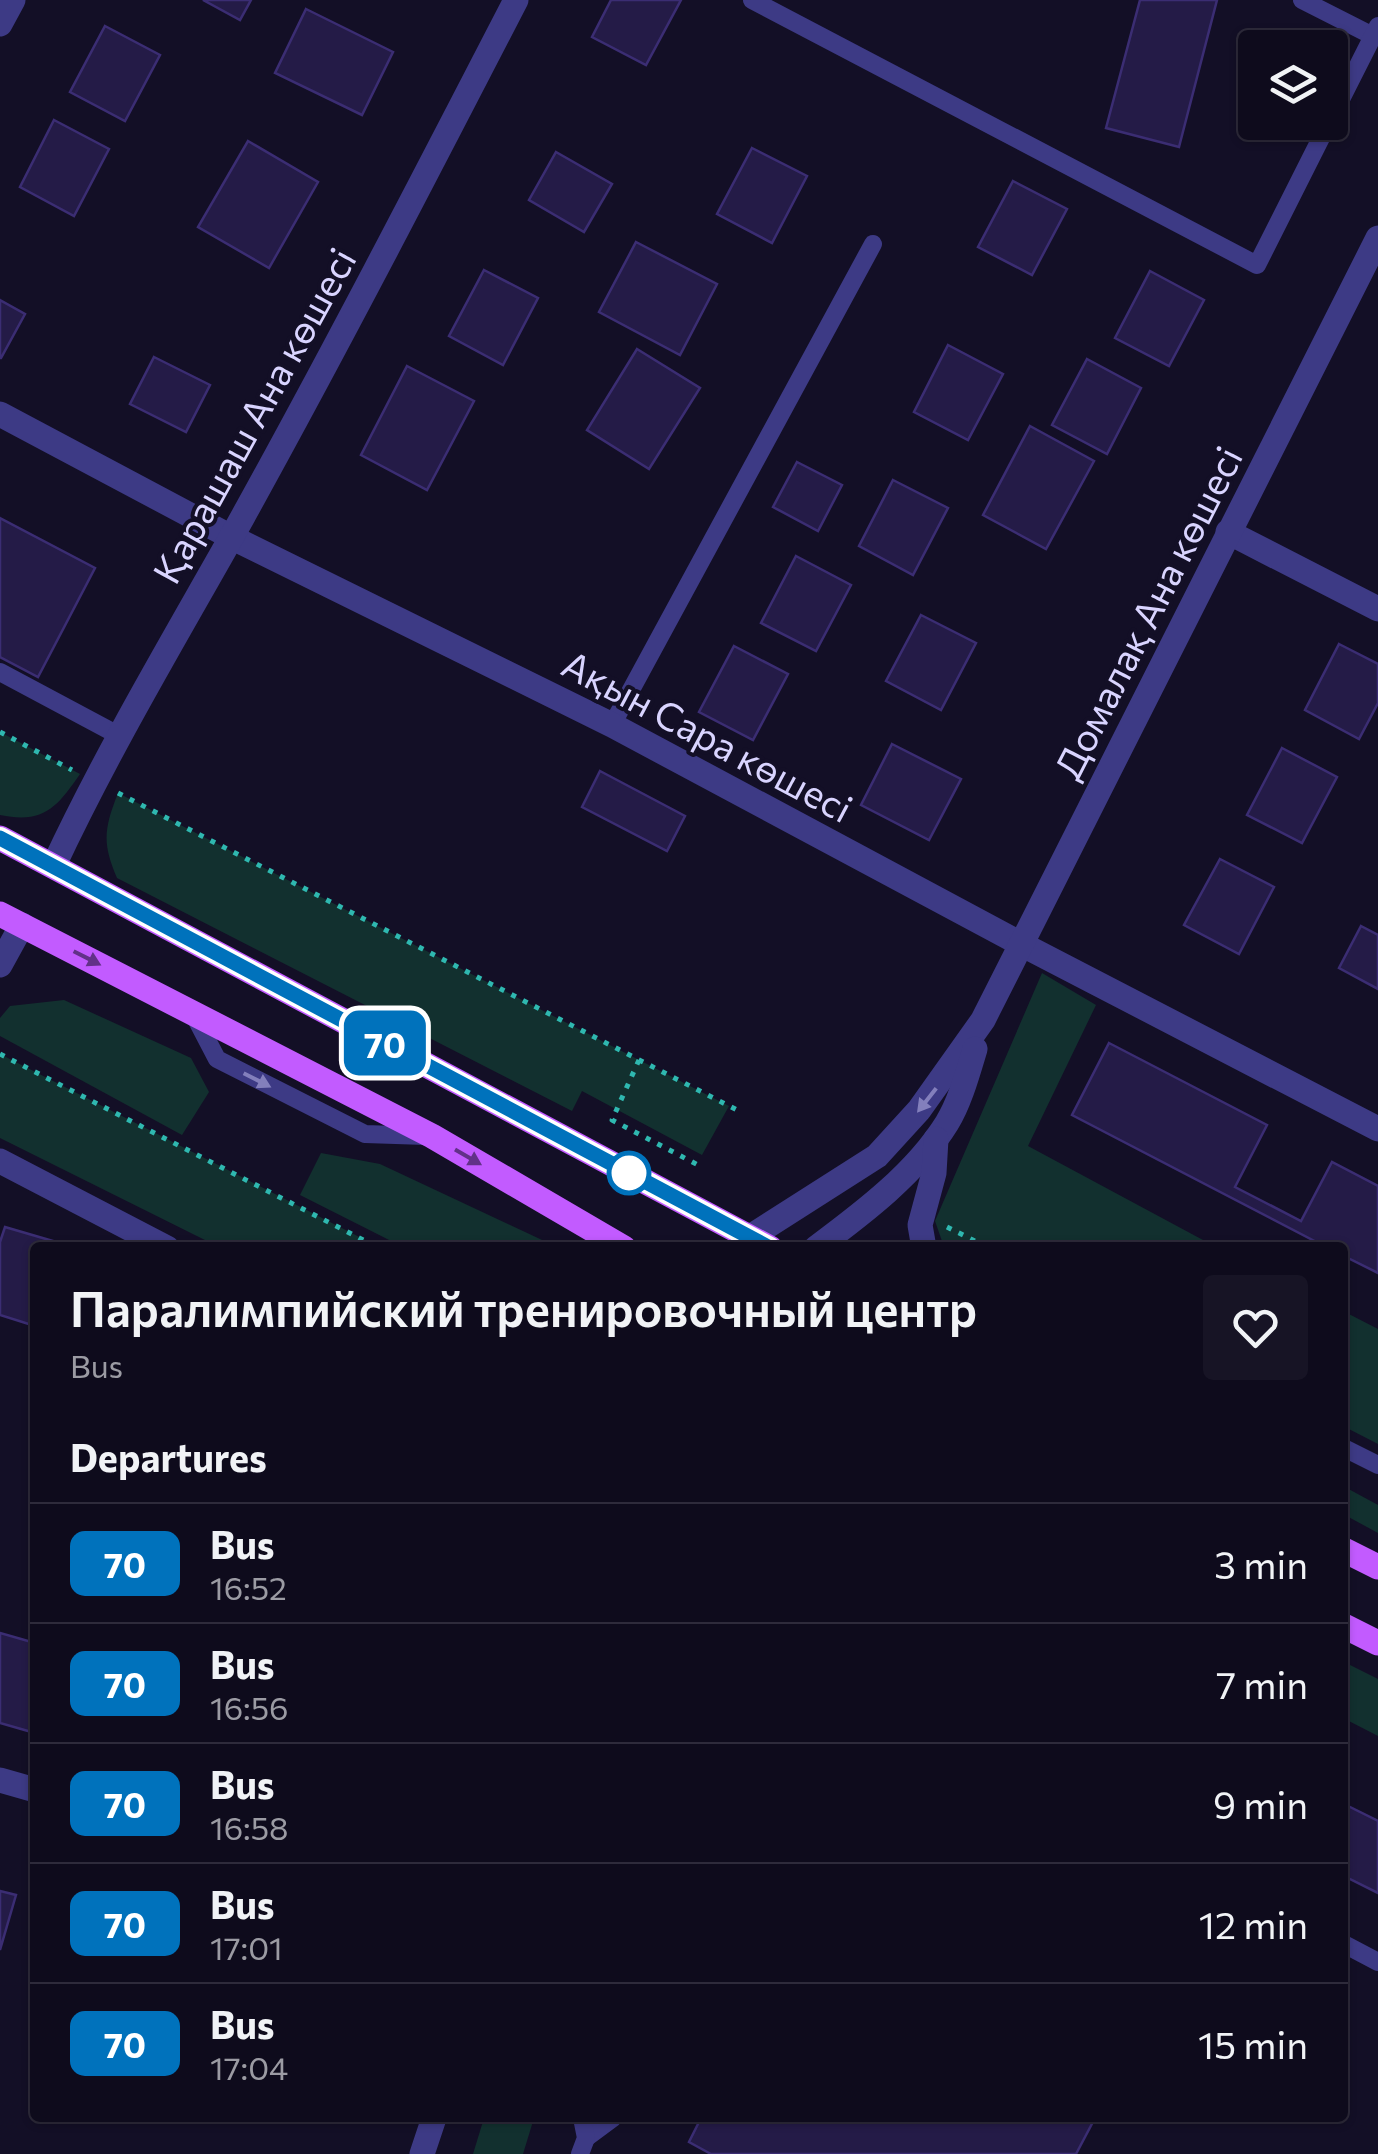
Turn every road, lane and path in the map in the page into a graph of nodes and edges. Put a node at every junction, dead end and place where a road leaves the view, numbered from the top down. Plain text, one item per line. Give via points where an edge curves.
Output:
1 (13, 0) edge
2 (516, 0) edge
3 (752, 0) edge
4 (1302, 0) edge
5 (0, 24) edge
6 (1375, 31) edge
7 (1348, 86) edge
8 (1321, 140) edge
9 (1378, 238) edge
10 (874, 244) dead end
11 (0, 414) edge
12 (1228, 532) junction
13 (231, 537) junction
14 (1378, 609) edge
15 (0, 672) edge
16 (612, 724) junction
17 (0, 732) edge
18 (118, 734) junction
19 (93, 781) junction
20 (0, 838) edge
21 (54, 865) junction
22 (11, 920) edge
23 (1023, 945) junction
24 (0, 965) edge
25 (983, 1020) junction
26 (0, 1054) edge
27 (639, 1060) junction
28 (737, 1110) dead end
29 (1378, 1129) edge
30 (936, 1138) junction
31 (0, 1161) edge
32 (698, 1165) dead end
33 (935, 1221) dead end
34 (156, 1242) edge
35 (368, 1242) edge
36 (614, 1242) edge
37 (751, 1242) edge
38 (758, 1242) edge
39 (823, 1242) edge
40 (923, 1242) edge
41 (977, 1242) edge
42 (1348, 1450) edge
43 (1378, 1465) edge
44 (1348, 1552) edge
45 (1378, 1567) edge
46 (1348, 1628) edge
47 (1378, 1644) edge
48 (0, 1780) edge
49 (30, 1789) edge
50 (1348, 1946) edge
51 (1378, 1962) edge
52 (433, 2122) edge
53 (610, 2122) edge
54 (583, 2146) edge
55 (422, 2154) edge

1 - 5 street
2 - 13 street, Қарашаш Ана көшесі
3 - 8 lane via 1257,264
4 - 6 lane
6 - 7 lane
9 - 12 street, Домалақ Ана көшесі
10 - 16 lane
11 - 13 street, Ақын Сара көшесі
12 - 14 street
12 - 23 street, Домалақ Ана көшесі
13 - 16 street, Ақын Сара көшесі
13 - 18 street, Қарашаш Ана көшесі
15 - 18 lane
16 - 23 street, Ақын Сара көшесі
17 - 19 path
18 - 19 street, Қарашаш Ана көшесі
19 - 21 street, Қарашаш Ана көшесі
19 - 27 path
20 - 21 main road
21 - 37 main road
22 - 24 street
22 -> 36 main road via 432,1136
23 - 25 street, Домалақ Ана көшесі
23 - 29 street, Ақын Сара көшесі
25 - 30 street, Домалақ Ана көшесі via 950,1118
25 -> 38 street, Домалақ Ана көшесі via 920,1110 877,1156
26 - 35 path
27 - 28 path
27 - 32 path via 612,1120
30 - 39 street, Домалақ Ана көшесі
30 - 40 street via 920,1225
31 - 34 street
33 - 41 path
42 - 43 lane
44 - 45 main road
46 - 47 main road
48 - 49 street
50 - 51 lane
52 - 55 street
53 - 54 lane

